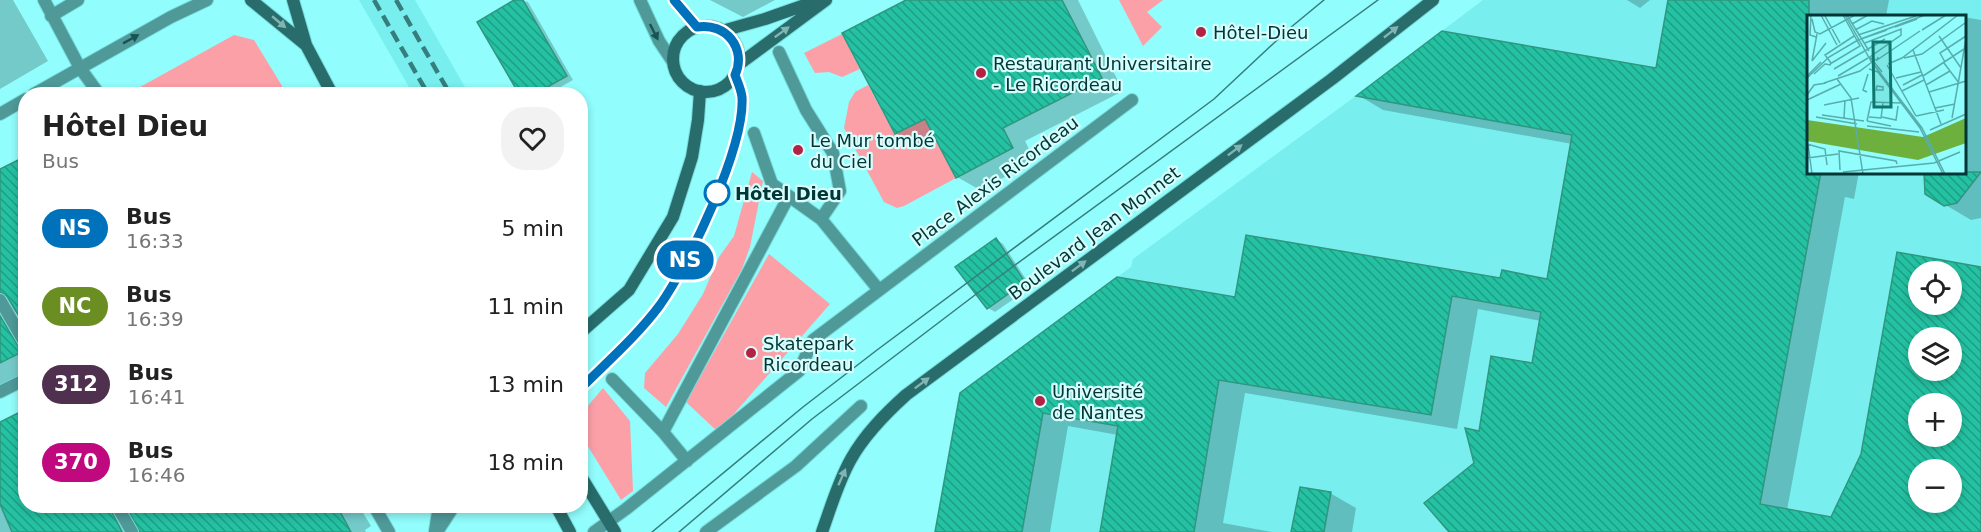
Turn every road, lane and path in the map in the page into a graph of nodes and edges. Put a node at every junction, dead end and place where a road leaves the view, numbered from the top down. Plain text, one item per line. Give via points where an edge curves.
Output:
1 (44, 0) edge
2 (78, 0) edge
3 (207, 0) edge
4 (251, 0) edge
5 (293, 0) edge
6 (640, 0) edge
7 (674, 0) edge
8 (820, 0) edge
9 (826, 0) edge
10 (1432, 0) edge
11 (51, 16) junction
12 (697, 27) junction
13 (722, 31) junction
14 (306, 45) junction
15 (779, 52) dead end
16 (673, 62) junction
17 (738, 65) junction
18 (80, 68) junction
19 (46, 87) edge
20 (94, 87) edge
21 (328, 87) edge
22 (700, 92) junction
23 (1132, 100) dead end
24 (18, 104) edge
25 (0, 114) edge
26 (754, 133) dead end
27 (789, 196) junction
28 (821, 219) junction
29 (879, 290) junction
30 (0, 300) edge
31 (588, 326) edge
32 (18, 331) edge
33 (612, 379) dead end
34 (18, 383) edge
35 (0, 392) edge
36 (861, 406) dead end
37 (663, 432) junction
38 (687, 461) junction
39 (588, 488) edge
40 (121, 513) edge
41 (378, 513) edge
42 (439, 513) edge
43 (449, 513) edge
44 (560, 513) edge
45 (612, 527) edge
46 (132, 532) edge
47 (389, 532) edge
48 (435, 532) edge
49 (570, 532) edge
50 (594, 532) edge
51 (706, 532) edge
52 (822, 532) edge

1 - 11 street
2 - 11 street
18 -> 3 street
4 -> 14 main road
5 - 14 main road
6 -> 16 street
7 - 12 street
8 - 13 main road
17 -> 9 main road
52 -> 10 main road, Boulevard Jean Monnet via 852,457 878,421 906,395 1332,79
11 - 18 street
12 - 13 main road
12 - 16 main road via 677,43
13 - 17 main road via 736,45
14 - 21 main road
15 - 28 street via 806,110 832,153 840,191
16 - 22 main road via 683,83
17 - 22 main road via 724,87
18 - 19 street
18 - 20 street
22 - 31 main road via 692,157 673,218 629,290
23 - 29 street, Place Alexis Ricordeau
24 - 25 street
26 - 27 street via 772,184
27 - 28 street
27 - 37 street
28 - 29 street
29 - 38 street, Place Alexis Ricordeau via 813,340 799,370
30 - 32 street
33 - 37 street
34 - 35 street
36 - 51 street via 796,466
37 - 38 street
38 - 45 street, Place Alexis Ricordeau
39 - 45 main road
40 - 46 street
41 - 47 street
42 - 48 street
43 - 48 street
44 - 49 main road
45 - 50 street, Place Alexis Ricordeau

